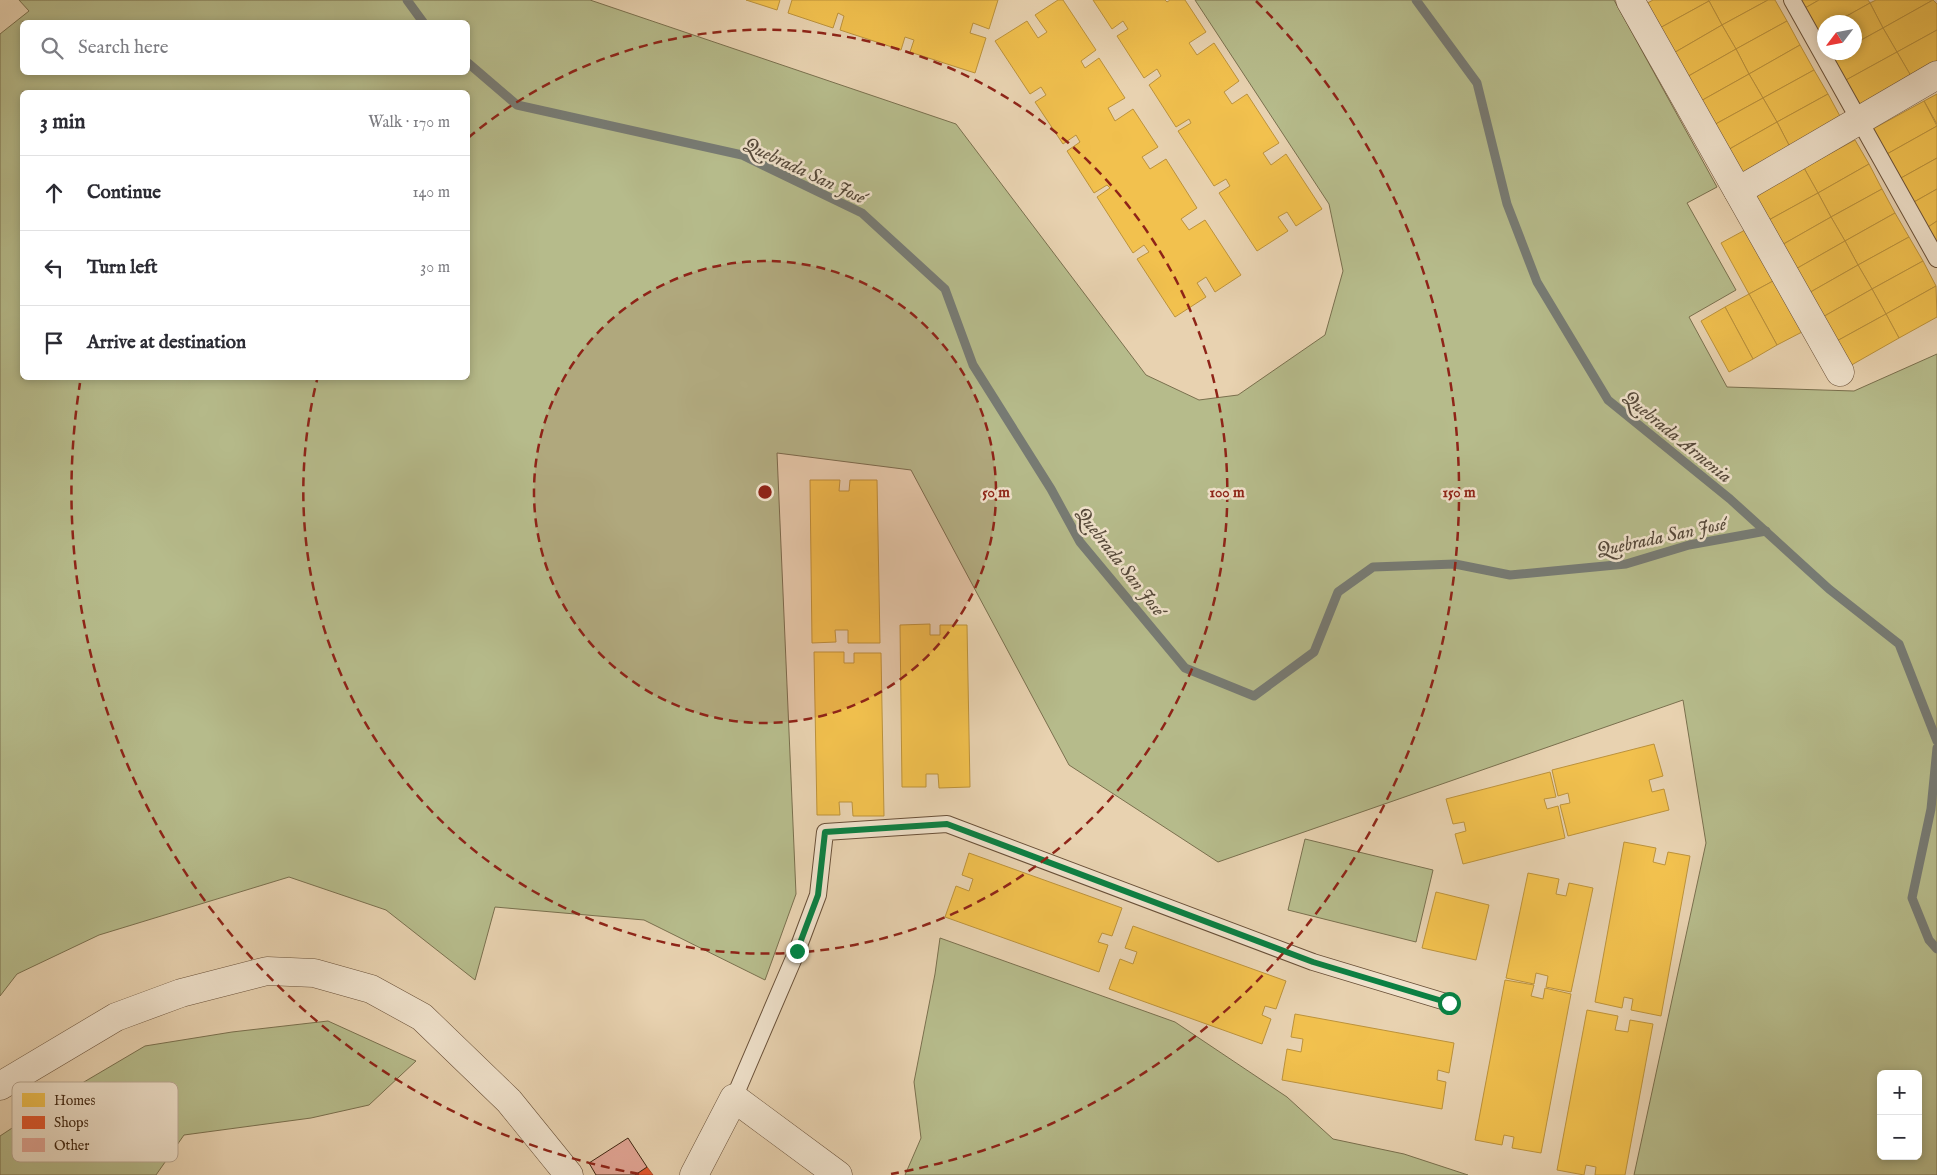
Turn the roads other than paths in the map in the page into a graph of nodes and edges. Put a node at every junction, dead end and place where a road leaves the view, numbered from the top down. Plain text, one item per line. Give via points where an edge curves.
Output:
1 (1630, 0) edge
2 (1792, 0) edge
3 (1937, 74) edge
4 (1859, 120) junction
5 (1738, 191) junction
6 (1937, 259) edge
7 (1840, 372) dead end
8 (1449, 1003) dead end
9 (0, 1086) edge
10 (734, 1098) junction
11 (569, 1175) edge
12 (694, 1175) edge
13 (838, 1175) edge

1 - 5 street
2 - 4 lane
3 - 4 street
4 - 5 street
4 - 6 lane
5 - 7 street
8 - 10 lane via 1313,962 947,824 825,832 818,895
9 - 11 street via 116,1017 181,993 266,971 314,973 371,989 422,1017 509,1101
10 - 12 street
10 - 13 street

